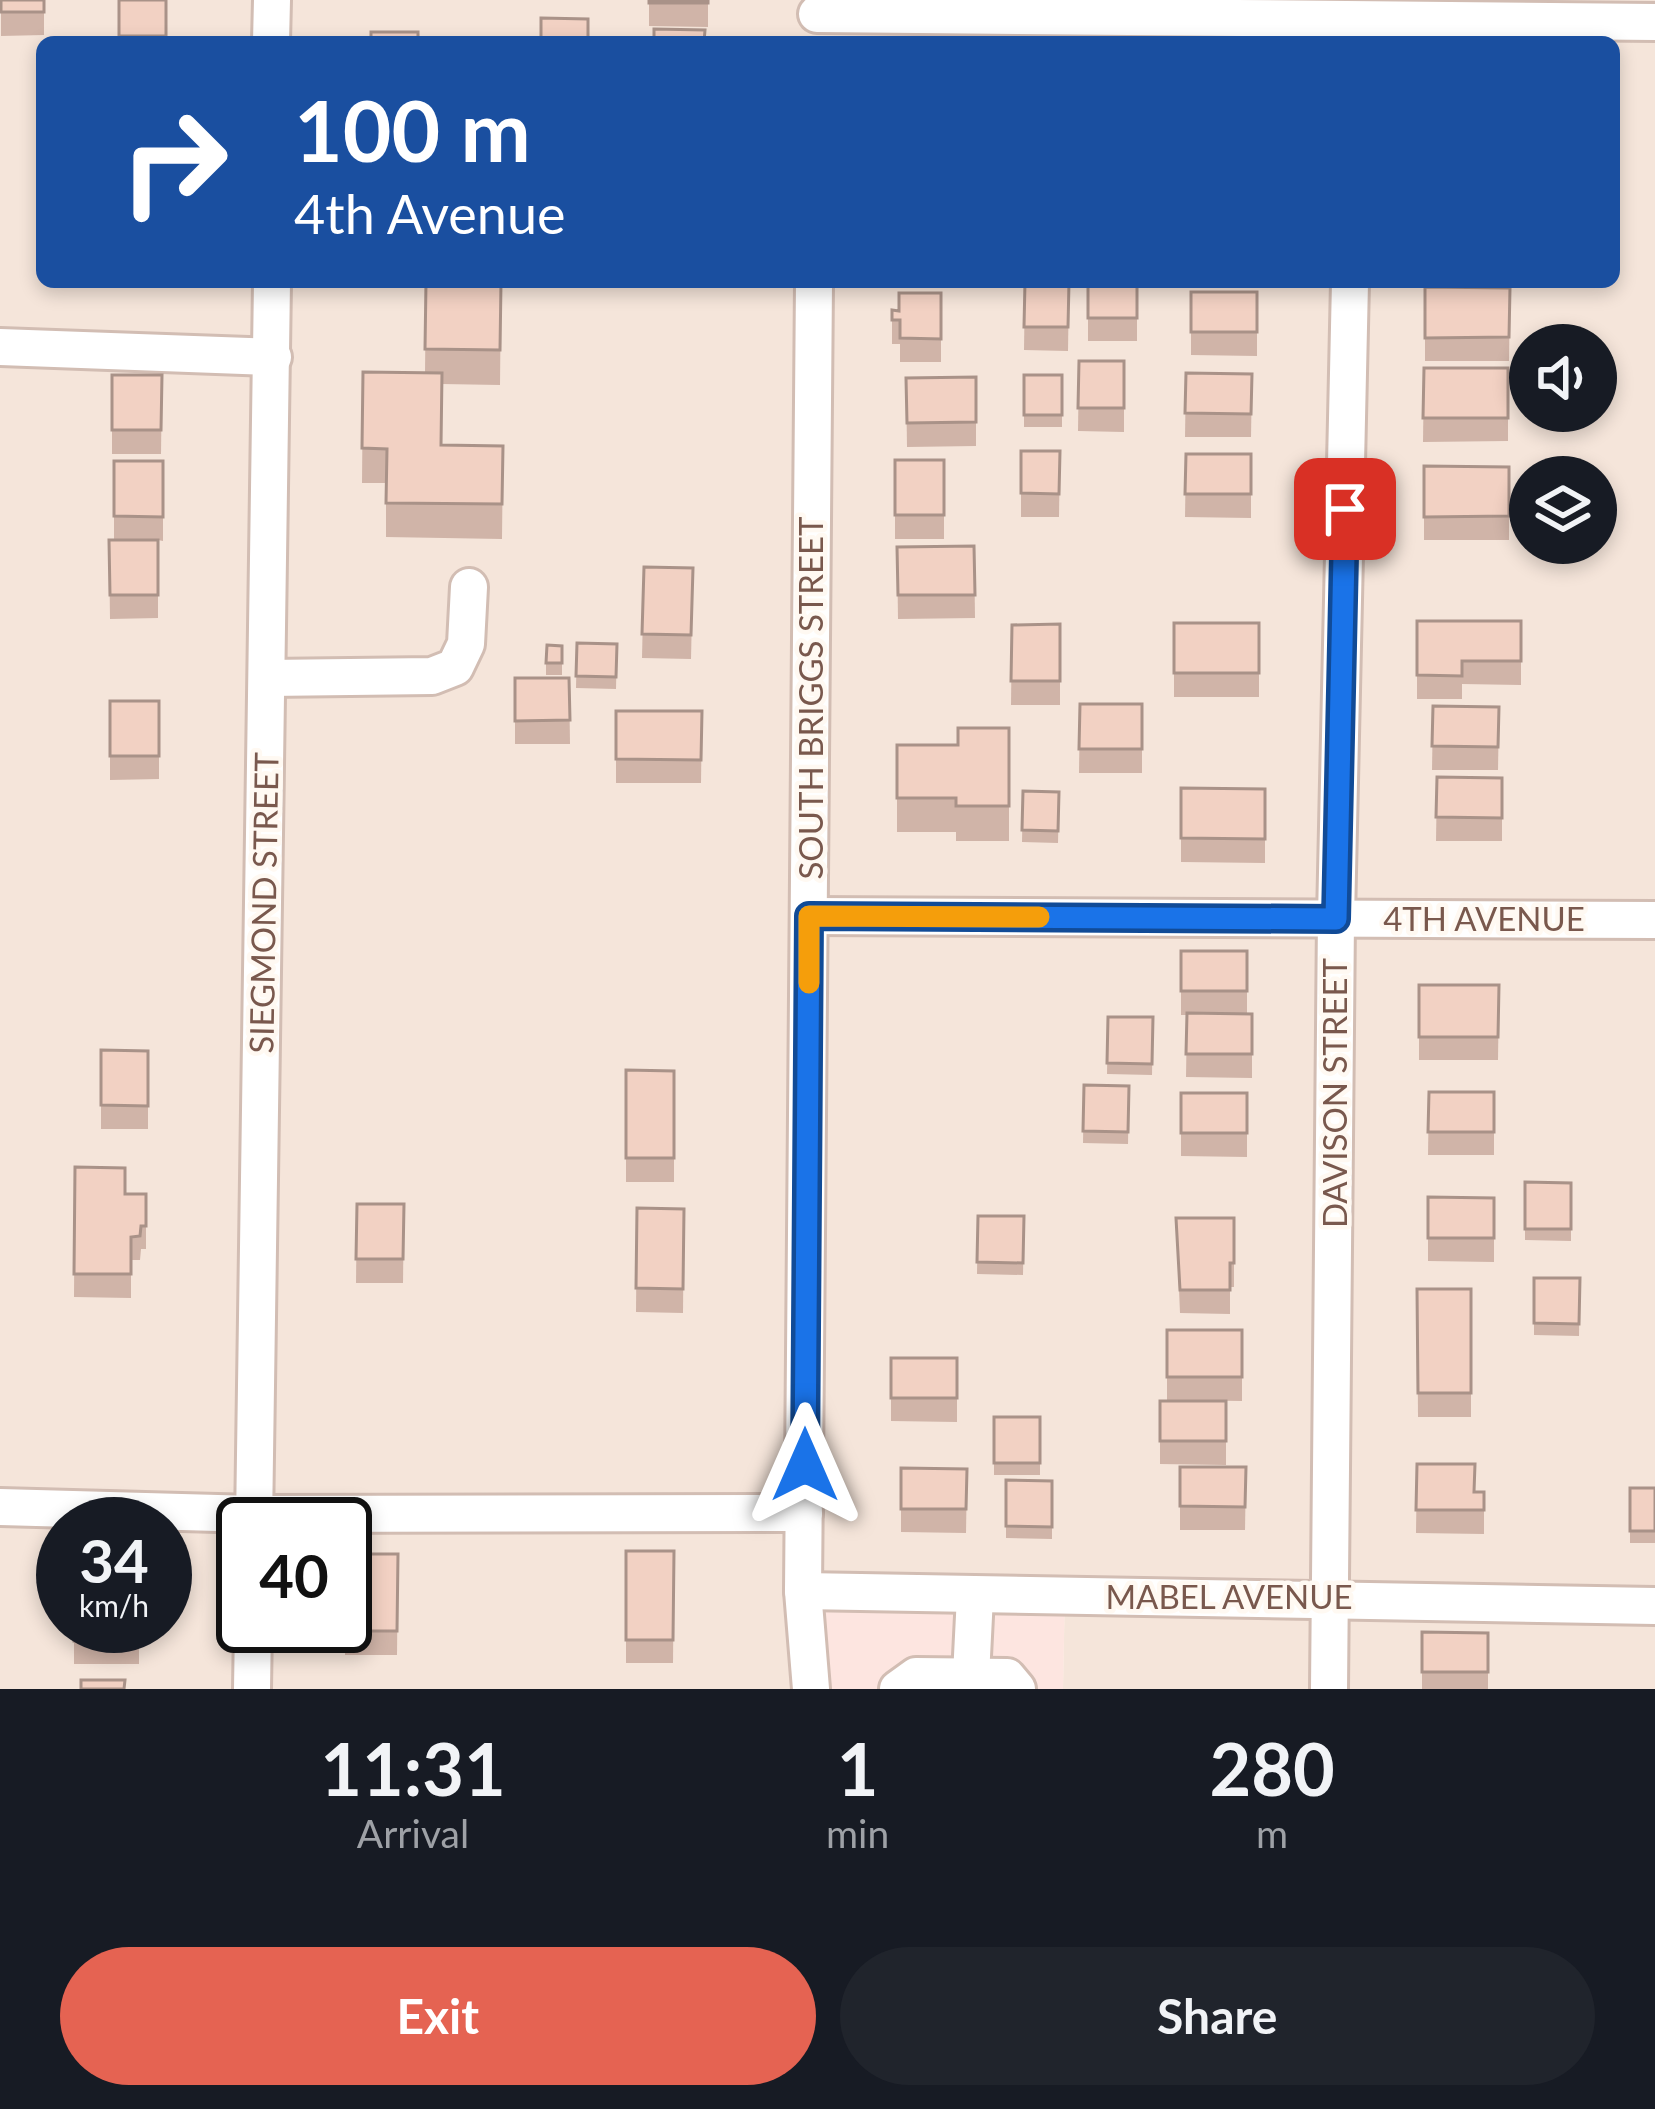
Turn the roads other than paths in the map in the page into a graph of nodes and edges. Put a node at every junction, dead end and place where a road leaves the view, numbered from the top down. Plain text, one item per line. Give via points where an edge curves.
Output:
1 (272, 0) edge
2 (816, 19) edge
3 (1355, 21) edge
4 (1655, 22) edge
5 (271, 36) edge
6 (272, 288) edge
7 (814, 288) edge
8 (1350, 288) edge
9 (0, 347) edge
10 (273, 357) junction
11 (469, 587) dead end
12 (268, 677) junction
13 (809, 916) junction
14 (1336, 919) junction
15 (1655, 920) edge
16 (254, 1497) edge
17 (0, 1507) edge
18 (804, 1513) junction
19 (216, 1517) edge
20 (372, 1518) edge
21 (803, 1591) junction
22 (975, 1596) junction
23 (1331, 1597) junction
24 (1655, 1606) edge
25 (253, 1653) edge
26 (971, 1676) junction
27 (252, 1689) edge
28 (811, 1689) edge
29 (898, 1689) edge
30 (1017, 1689) edge
31 (1329, 1689) edge

1 - 5 street
2 - 3 street
3 - 4 street
6 - 10 street, SIEGMOND STREET
7 - 13 street, SOUTH BRIGGS STREET
8 - 14 street, DAVISON STREET
9 - 10 street
10 - 12 street, SIEGMOND STREET
11 - 12 street via 466,644 455,667 432,676
12 - 16 street, SIEGMOND STREET
13 - 14 street, 4TH AVENUE
13 - 18 street, SOUTH BRIGGS STREET
14 - 15 street, 4TH AVENUE
14 - 23 street, DAVISON STREET
17 - 19 street
18 - 20 street
18 - 21 street, SOUTH BRIGGS STREET
21 - 22 street, MABEL AVENUE
21 - 28 street, SOUTH BRIGGS STREET
22 - 23 street, MABEL AVENUE
22 - 26 street
23 - 24 street, MABEL AVENUE
23 - 31 street, DAVISON STREET
25 - 27 street
26 - 29 street via 916,1676
26 - 30 street via 1007,1676

